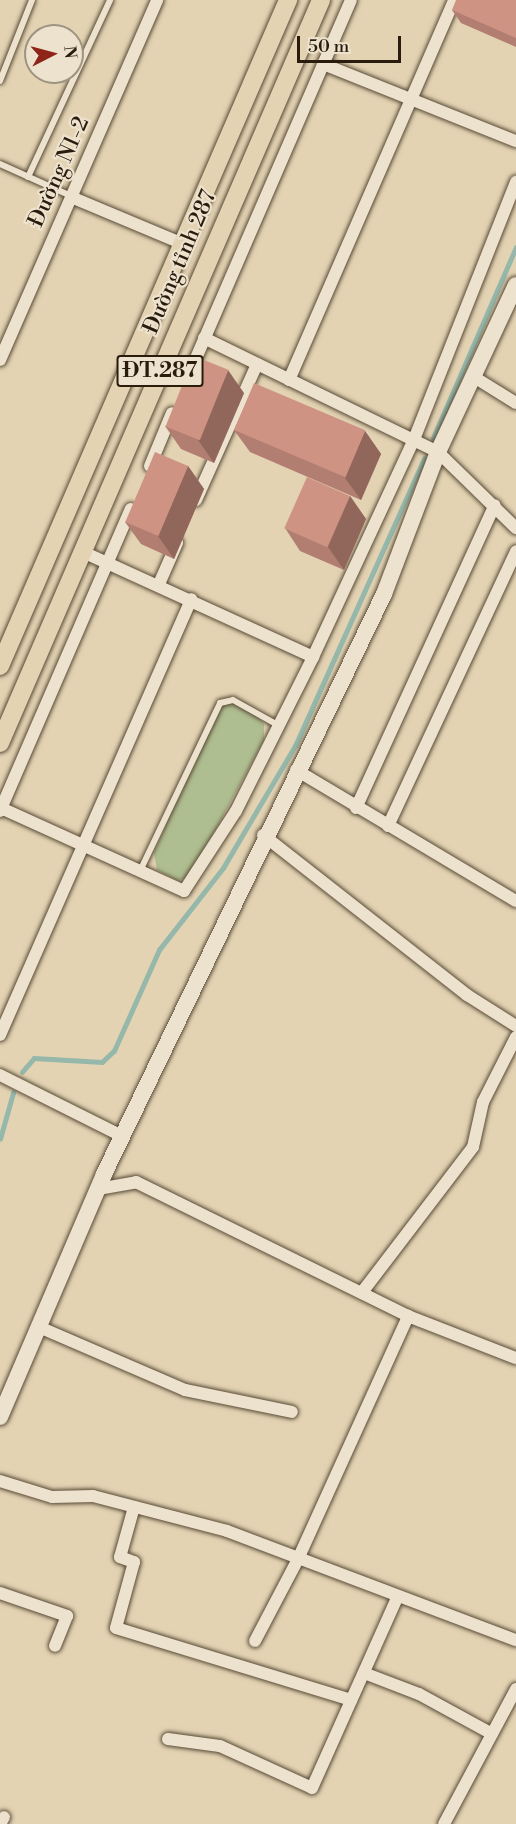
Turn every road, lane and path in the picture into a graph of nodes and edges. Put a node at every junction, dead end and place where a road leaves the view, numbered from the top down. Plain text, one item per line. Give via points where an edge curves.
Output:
1 (32, 0) edge
2 (110, 0) edge
3 (157, 0) edge
4 (288, 0) edge
5 (321, 0) edge
6 (351, 0) edge
7 (454, 0) edge
8 (323, 64) junction
9 (0, 81) edge
10 (411, 99) junction
11 (516, 141) edge
12 (0, 164) edge
13 (28, 177) junction
14 (516, 182) edge
15 (71, 197) junction
16 (181, 243) junction
17 (516, 285) edge
18 (152, 311) junction
19 (180, 323) junction
20 (204, 338) junction
21 (0, 360) edge
22 (257, 364) junction
23 (474, 376) junction
24 (289, 380) junction
25 (516, 403) edge
26 (412, 442) junction
27 (438, 452) junction
28 (145, 476) edge
29 (136, 497) edge
30 (495, 505) junction
31 (192, 511) dead end
32 (516, 528) edge
33 (182, 532) dead end
34 (516, 551) edge
35 (83, 552) junction
36 (109, 561) junction
37 (159, 584) junction
38 (192, 599) junction
39 (313, 657) junction
40 (0, 666) edge
41 (279, 726) junction
42 (0, 743) edge
43 (296, 770) junction
44 (357, 808) junction
45 (1, 809) edge
46 (388, 826) junction
47 (263, 835) junction
48 (85, 848) junction
49 (140, 872) junction
50 (516, 901) edge
51 (516, 1026) edge
52 (0, 1035) edge
53 (516, 1037) edge
54 (0, 1075) edge
55 (122, 1136) junction
56 (98, 1189) junction
57 (363, 1291) junction
58 (408, 1316) junction
59 (39, 1327) junction
60 (516, 1358) edge
61 (292, 1412) dead end
62 (0, 1417) edge
63 (0, 1481) edge
64 (134, 1507) junction
65 (298, 1559) junction
66 (0, 1593) edge
67 (398, 1596) junction
68 (516, 1640) edge
69 (255, 1641) dead end
70 (55, 1646) dead end
71 (364, 1673) junction
72 (516, 1689) edge
73 (351, 1700) junction
74 (492, 1734) junction
75 (168, 1739) dead end
76 (444, 1824) edge

1 - 9 lane
2 - 13 lane
3 - 15 street, Đường N1-2
4 - 16 main road, Đường tỉnh 287 / ĐT.287
5 - 19 main road, Đường tỉnh 287 / ĐT.287
6 - 8 street
7 - 10 street
8 - 10 street
8 - 20 street
10 - 11 street
10 - 24 street
12 - 13 lane
13 - 15 lane
14 - 26 street
15 - 16 street
15 - 21 street, Đường N1-2
16 - 18 main road, Đường tỉnh 287 / ĐT.287
17 - 23 street
18 - 19 main road
18 - 40 main road, Đường tỉnh 287 / ĐT.287
19 - 35 main road, Đường tỉnh 287 / ĐT.287
20 - 22 street
20 - 28 street
22 - 24 street
22 - 31 street
23 - 25 street
23 - 27 street
24 - 26 street
26 - 27 street
26 - 39 street
27 - 30 street
27 - 43 street via 384,594
29 - 36 street
30 - 32 street
30 - 44 street
33 - 37 street
34 - 46 street
35 - 36 street
35 - 42 main road, Đường tỉnh 287 / ĐT.287
36 - 37 street
36 - 45 street
37 - 38 street
38 - 39 street
38 - 48 street
39 - 41 street
41 - 49 street via 236,811 184,891
41 - 49 lane via 233,700 220,703
43 - 44 street
43 - 47 street
44 - 46 street
45 - 48 street
46 - 50 street
47 - 51 street via 467,995
47 - 55 street
48 - 49 street
48 - 52 street
53 - 57 street via 483,1102 473,1147
54 - 55 street
55 - 56 street
56 - 57 street via 136,1182
56 - 59 street
57 - 58 street
58 - 60 street
58 - 65 street
59 - 61 street via 185,1390
59 - 62 street
63 - 64 street via 52,1497 93,1496
64 - 65 street via 227,1531
64 - 73 street via 120,1557 134,1563 116,1628
65 - 67 street
65 - 69 street
66 - 70 street via 66,1616
67 - 68 street
67 - 71 street
71 - 73 street
71 - 74 street via 419,1694
72 - 74 street
73 - 75 street via 312,1788 220,1746
74 - 76 street

